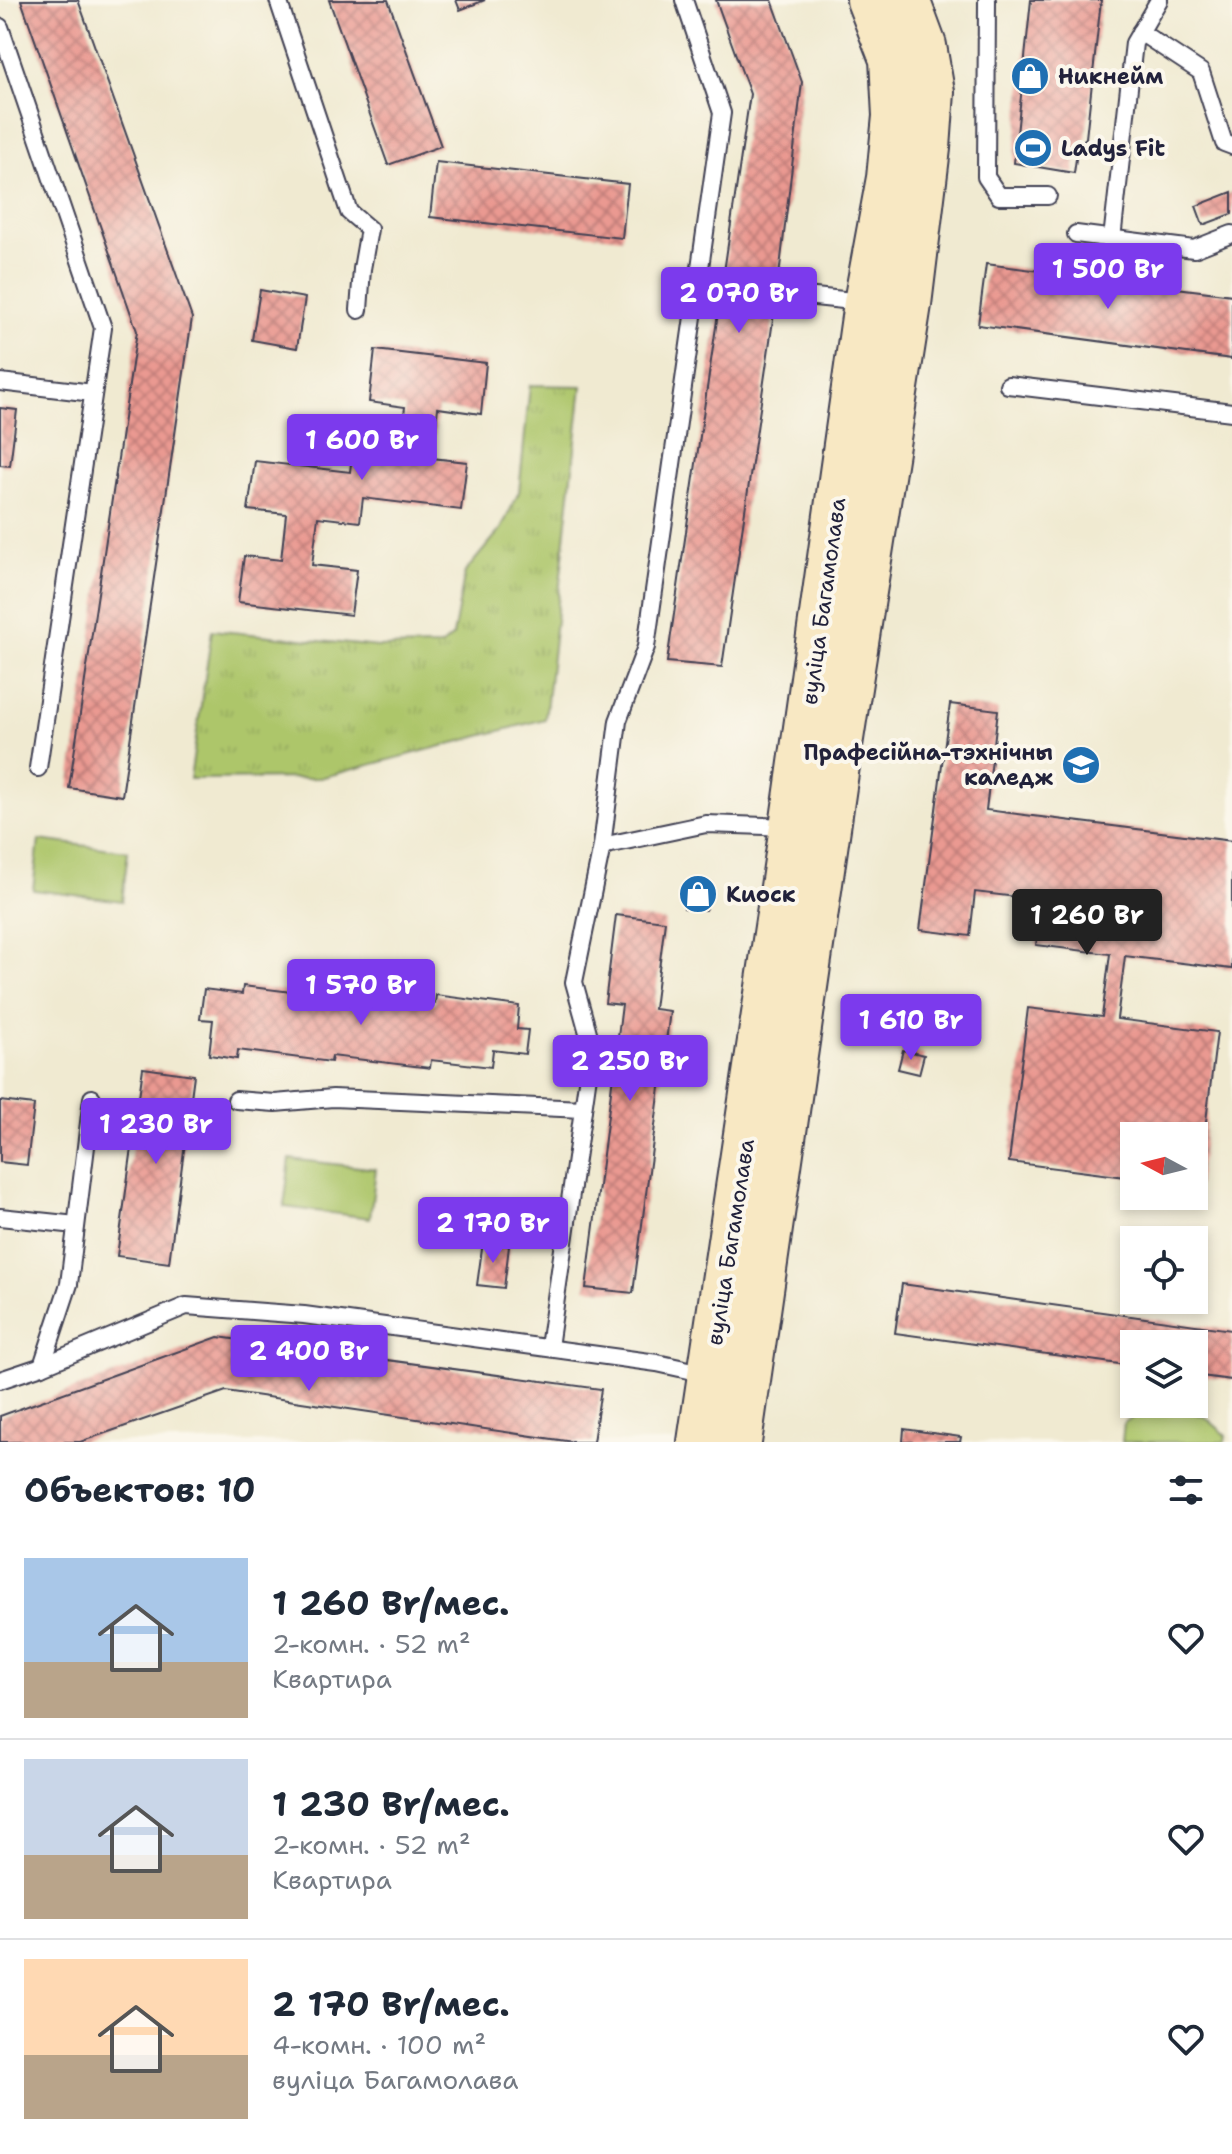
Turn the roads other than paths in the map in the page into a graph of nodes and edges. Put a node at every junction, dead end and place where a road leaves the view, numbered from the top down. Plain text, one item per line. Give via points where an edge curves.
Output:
1 (278, 0) edge
2 (684, 0) edge
3 (869, 0) edge
4 (907, 0) edge
5 (987, 0) edge
6 (1159, 0) edge
7 (0, 27) edge
8 (1140, 32) junction
9 (1232, 146) edge
10 (1048, 196) dead end
11 (1076, 234) dead end
12 (1232, 234) edge
13 (1112, 239) junction
14 (697, 285) junction
15 (721, 286) dead end
16 (777, 293) dead end
17 (887, 304) junction
18 (359, 310) dead end
19 (0, 382) edge
20 (1008, 385) dead end
21 (93, 393) junction
22 (1232, 412) edge
23 (38, 768) dead end
24 (810, 830) junction
25 (602, 846) junction
26 (92, 1098) dead end
27 (236, 1100) dead end
28 (583, 1109) junction
29 (0, 1217) edge
30 (76, 1225) junction
31 (549, 1347) junction
32 (42, 1366) junction
33 (729, 1378) junction
34 (0, 1380) edge
35 (700, 1442) edge
36 (739, 1442) edge

1 - 18 lane via 349,212 369,229
2 - 14 lane via 722,113
3 - 17 main road, вуліца Багамолава via 892,59 895,116
4 - 17 main road, вуліца Багамолава via 924,46 932,92
5 - 10 lane via 986,177 999,196
6 - 8 lane
7 - 21 lane via 103,328
8 - 9 lane via 1201,72 1224,143
8 - 13 lane via 1134,43
11 - 13 lane
12 - 13 lane via 1194,249
14 - 15 lane
14 - 25 lane via 646,647 618,721
16 - 17 lane
17 - 24 main road, вуліца Багамолава
19 - 21 lane
20 - 22 lane
21 - 23 lane
24 - 25 lane via 706,824
24 - 33 main road, вуліца Багамолава
25 - 28 lane via 574,982 592,1047
26 - 30 lane
27 - 28 lane via 333,1098
28 - 31 lane
29 - 30 lane
30 - 32 lane via 69,1284
31 - 32 lane via 304,1315 186,1306
31 - 33 lane
32 - 34 lane
33 - 35 main road, вуліца Багамолава
33 - 36 main road, вуліца Багамолава

